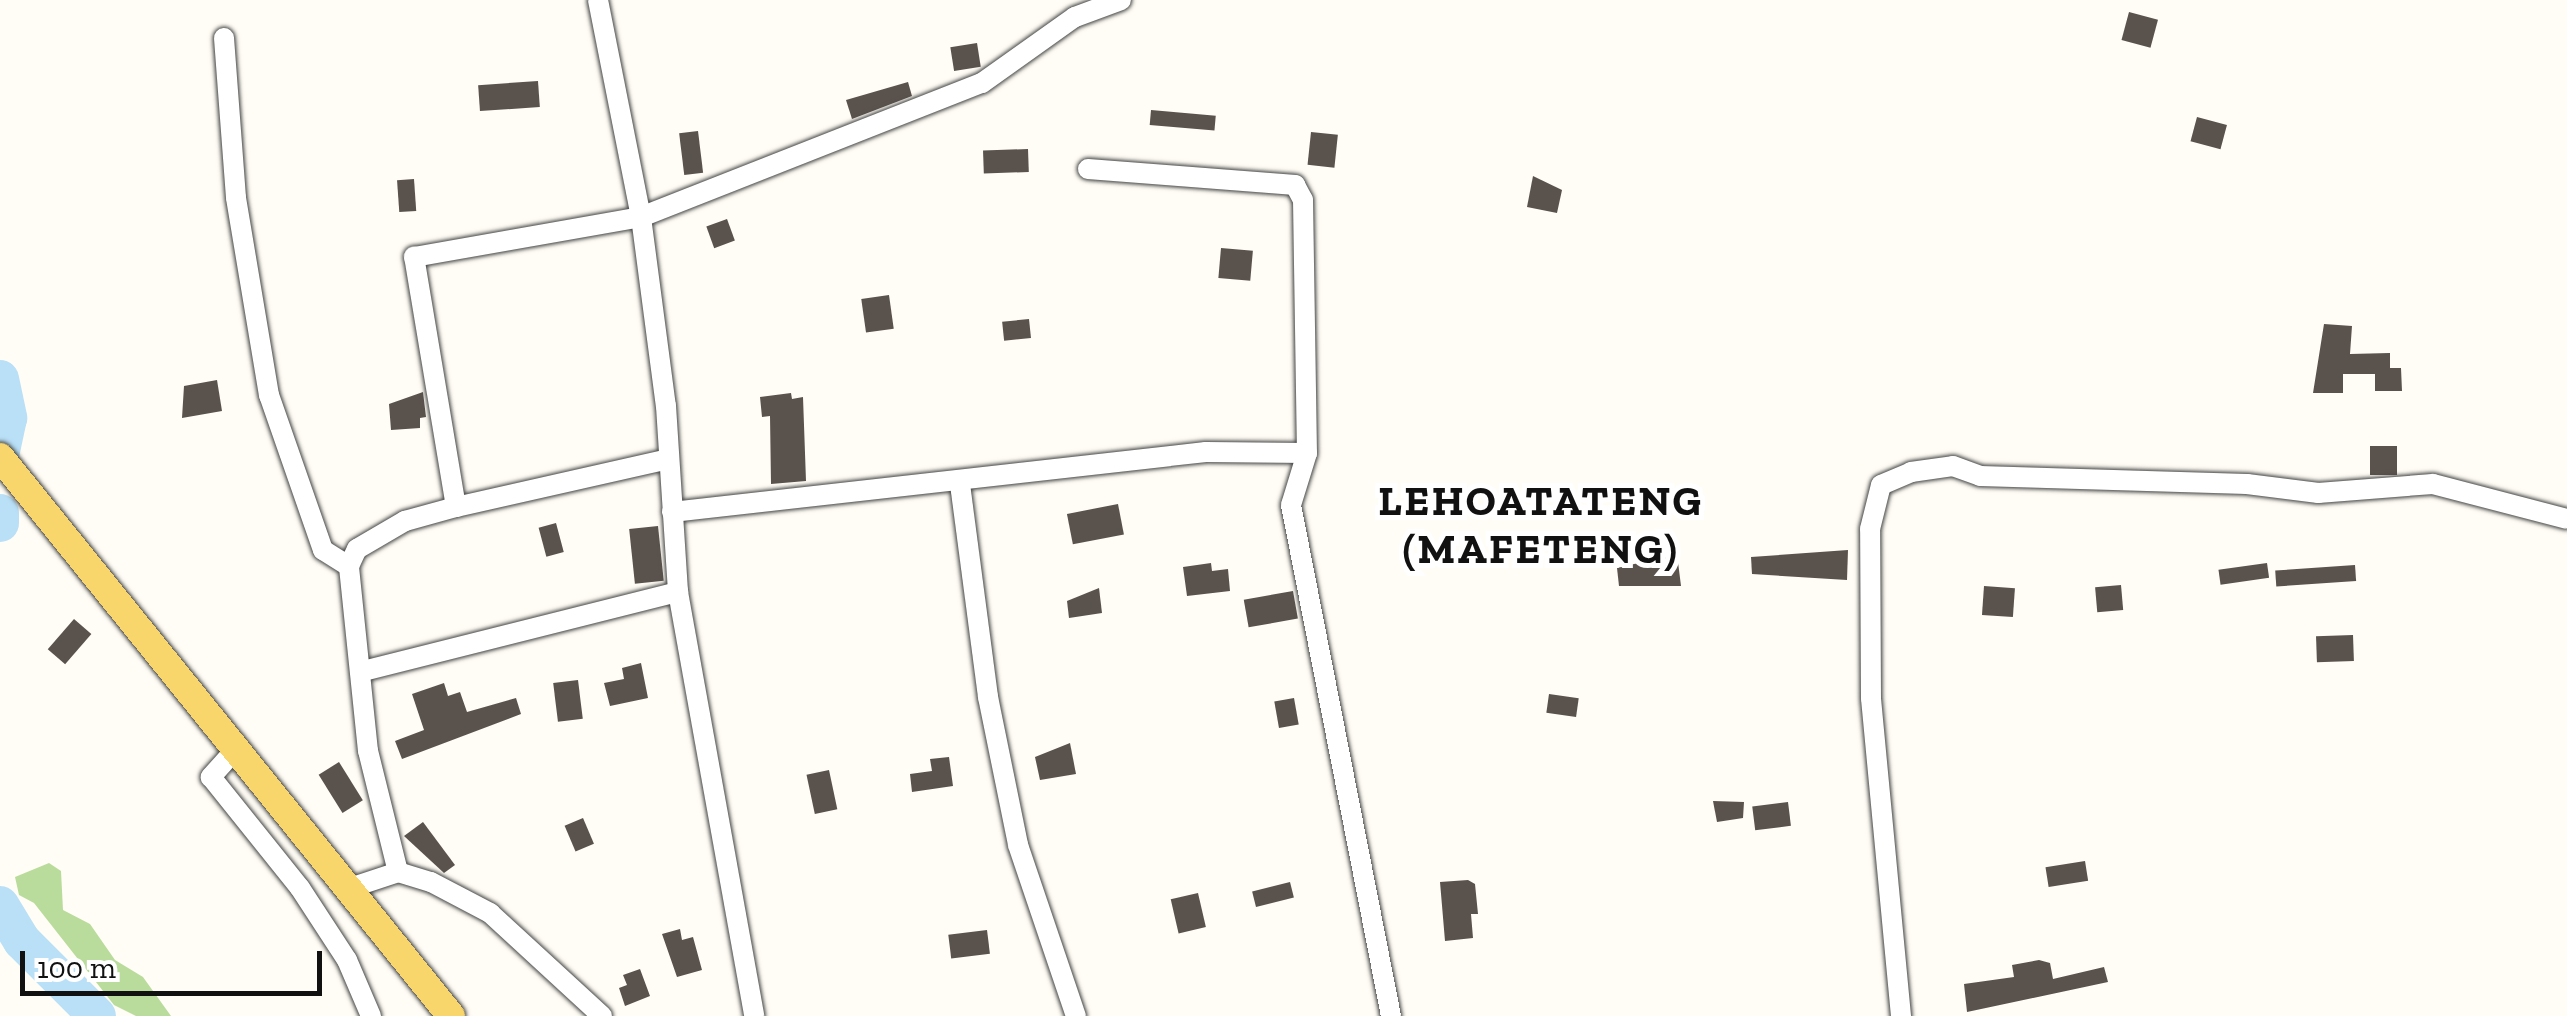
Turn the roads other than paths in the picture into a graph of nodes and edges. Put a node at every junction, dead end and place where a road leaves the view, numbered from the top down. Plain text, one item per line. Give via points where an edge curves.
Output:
1 (598, 0) edge
2 (1120, 0) edge
3 (224, 38) dead end
4 (1088, 170) dead end
5 (642, 216) junction
6 (1307, 453) junction
7 (0, 457) edge
8 (669, 460) junction
9 (960, 484) junction
10 (456, 507) junction
11 (672, 512) junction
12 (2567, 519) edge
13 (349, 566) junction
14 (678, 592) junction
15 (363, 671) junction
16 (236, 749) junction
17 (398, 872) junction
18 (350, 888) junction
19 (371, 1016) edge
20 (451, 1016) edge
21 (602, 1016) edge
22 (754, 1016) edge
23 (1076, 1016) edge
24 (1391, 1016) edge
25 (1901, 1016) edge

1 - 5 street
2 - 5 street via 1075,17 982,83
3 - 13 street via 236,198 268,395 323,550
4 - 6 street via 1295,185 1307,215
5 - 8 street
5 - 10 street via 414,257
6 - 9 street via 1206,452
6 - 24 street via 1291,505 1297,559 1338,733
7 - 16 main road
8 - 10 street
8 - 11 street
9 - 11 street
9 - 23 street via 988,696 1018,845
10 - 13 street via 371,538
11 - 14 street
12 - 25 street via 2433,484 2318,493 2247,484 1980,476 1953,466 1912,472 1882,486 1872,502 1870,528 1871,698
13 - 15 street
14 - 15 street
14 - 22 street
15 - 17 street via 368,751
16 - 18 main road
16 - 19 street via 212,777 300,888 347,960
17 - 18 street
17 - 21 street via 490,913
18 - 20 main road

